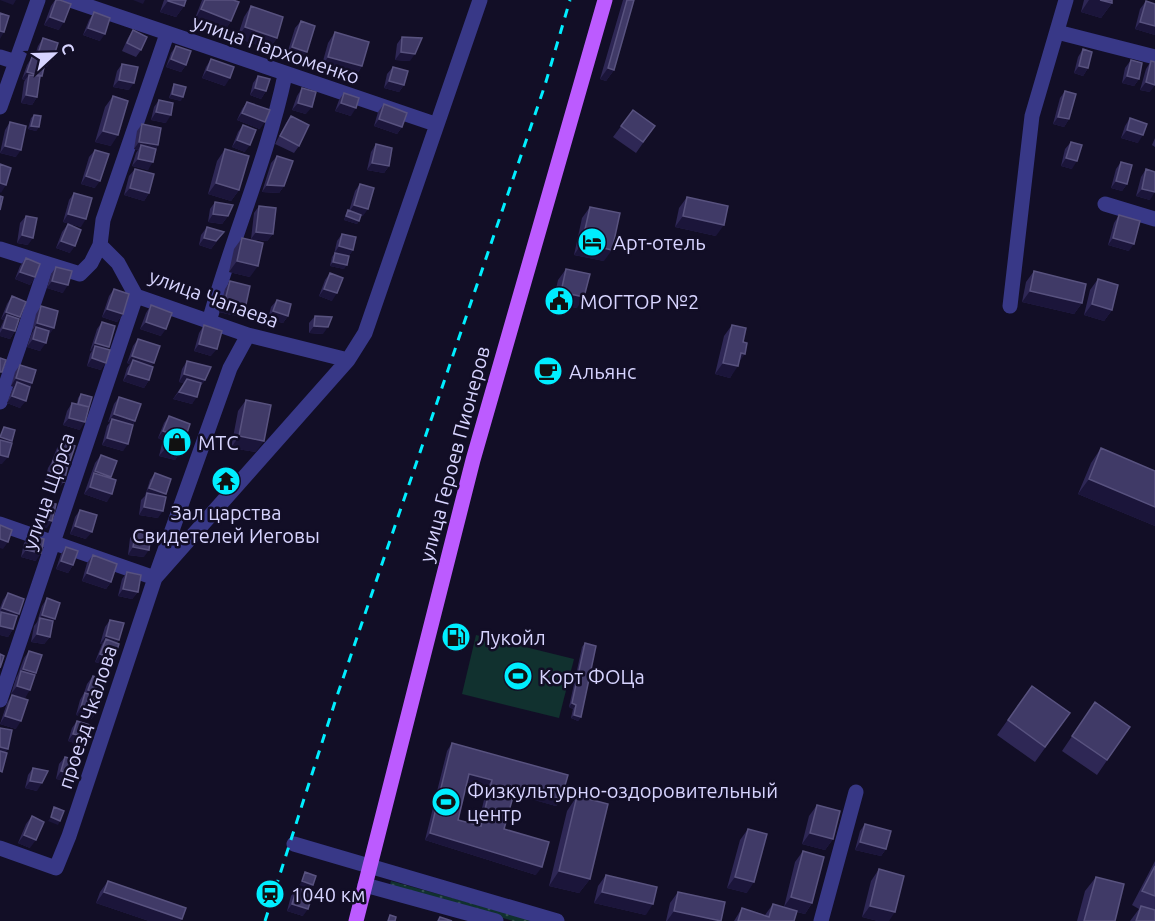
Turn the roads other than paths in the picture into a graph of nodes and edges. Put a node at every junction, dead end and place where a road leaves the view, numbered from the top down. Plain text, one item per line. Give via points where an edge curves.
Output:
1 (38, 0) edge
2 (70, 0) edge
3 (480, 0) edge
4 (605, 0) edge
5 (1066, 0) edge
6 (1058, 32) junction
7 (167, 34) junction
8 (0, 57) edge
9 (1155, 57) edge
10 (16, 62) junction
11 (285, 75) junction
12 (0, 107) edge
13 (435, 124) junction
14 (1105, 204) dead end
15 (1155, 219) edge
16 (100, 245) junction
17 (0, 249) edge
18 (47, 264) junction
19 (136, 296) junction
20 (1010, 306) dead end
21 (209, 322) junction
22 (248, 335) junction
23 (348, 360) junction
24 (0, 402) edge
25 (0, 524) edge
26 (53, 543) junction
27 (155, 578) junction
28 (0, 700) edge
29 (856, 792) dead end
30 (294, 844) dead end
31 (0, 848) edge
32 (369, 868) junction
33 (365, 885) junction
34 (356, 921) edge
35 (496, 921) edge
36 (556, 921) edge
37 (821, 921) edge

1 - 10 street
2 - 7 street, улица Пархоменко
3 - 13 street
4 - 32 main road, улица Героев Пионеров via 473,460
5 - 6 street
6 - 9 street
6 - 20 street via 1032,116
7 - 11 street, улица Пархоменко
7 - 16 street via 103,220
8 - 10 street
10 - 12 street
11 - 13 street, улица Пархоменко
11 - 21 street via 274,128
13 - 23 street via 365,333
14 - 15 street
16 - 18 street via 80,274
16 - 19 street, улица Чапаева via 118,263
17 - 18 street
18 - 24 street
19 - 21 street, улица Чапаева
19 - 26 street, улица Щорса
21 - 22 street, улица Чапаева
22 - 23 street, улица Чапаева
22 - 27 street, проезд Чкалова via 230,368
23 - 27 street, проезд Чкалова
25 - 26 street
26 - 27 street
26 - 28 street, улица Щорса
27 - 31 street, проезд Чкалова via 56,868
29 - 37 street
30 - 32 street
32 - 33 main road, улица Героев Пионеров
32 - 36 street
33 - 34 main road, улица Героев Пионеров
33 - 35 street

